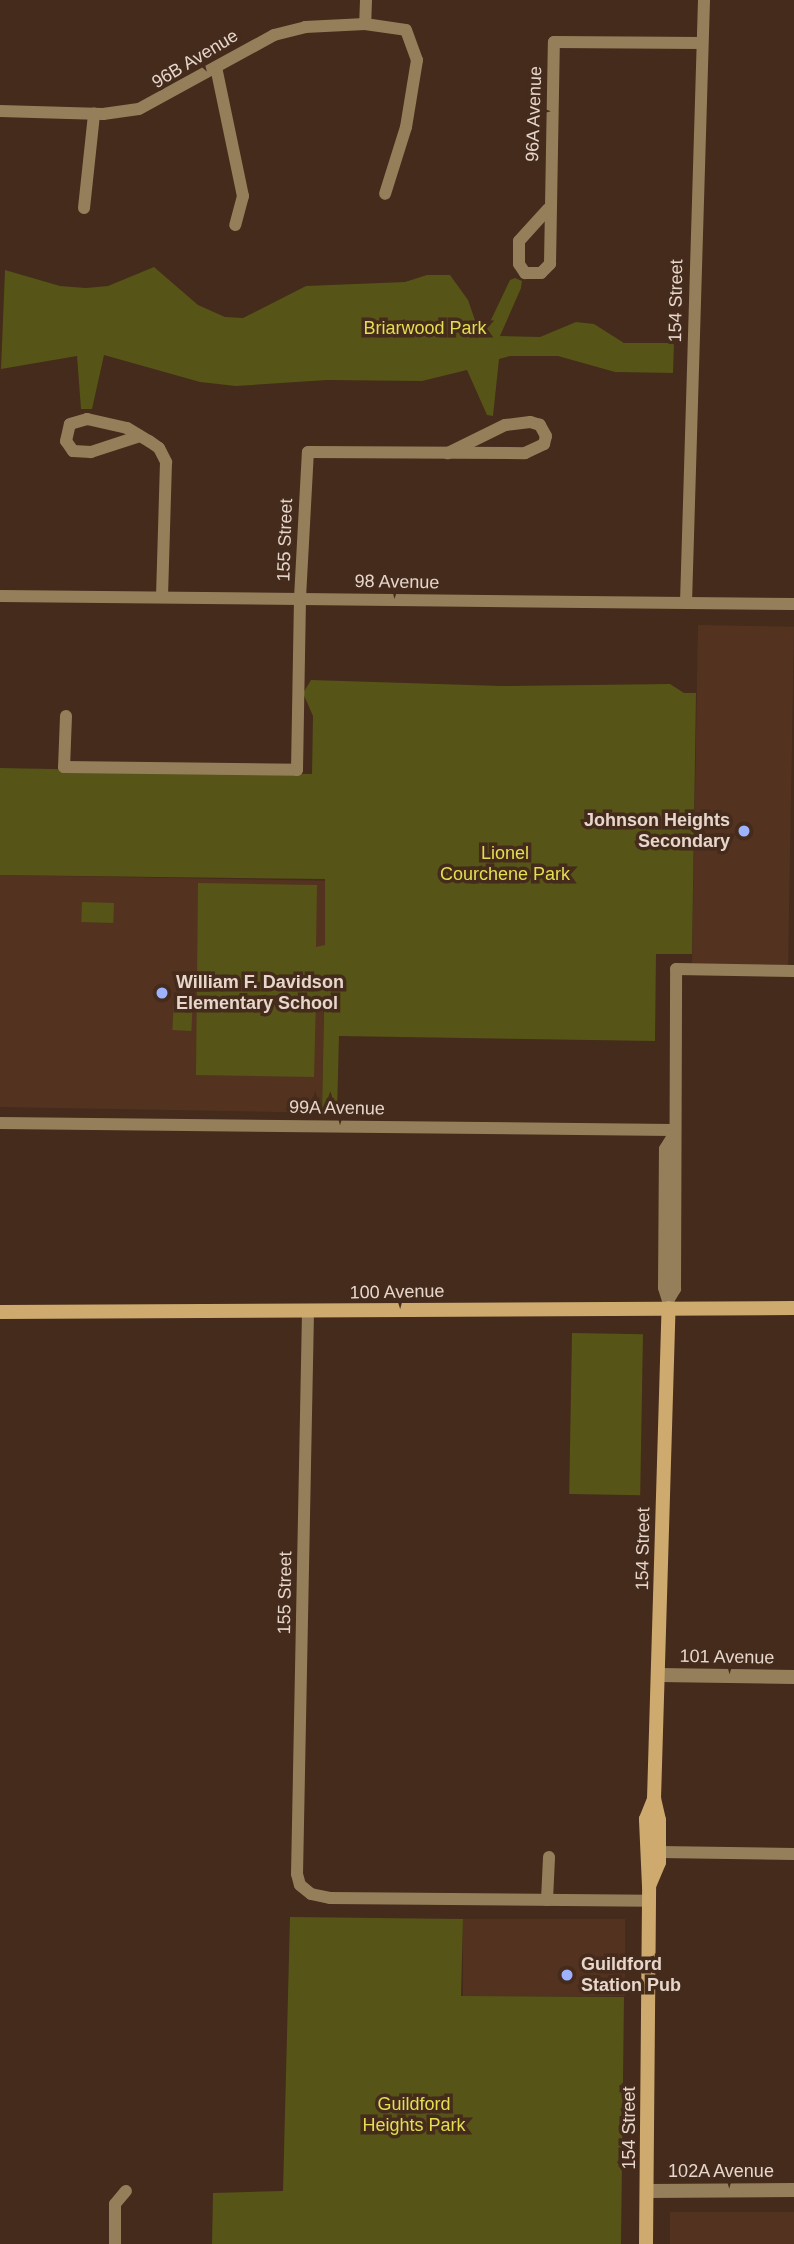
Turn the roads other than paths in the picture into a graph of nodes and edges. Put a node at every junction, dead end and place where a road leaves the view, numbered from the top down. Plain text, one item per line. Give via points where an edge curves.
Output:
1 (366, 0) edge
2 (704, 0) edge
3 (365, 24) junction
4 (702, 43) junction
5 (216, 67) junction
6 (0, 111) edge
7 (94, 114) junction
8 (386, 194) dead end
9 (84, 208) dead end
10 (548, 209) junction
11 (235, 225) dead end
12 (140, 436) junction
13 (448, 453) junction
14 (0, 596) edge
15 (162, 597) junction
16 (300, 598) junction
17 (686, 603) junction
18 (794, 604) edge
19 (66, 716) dead end
20 (794, 971) edge
21 (0, 1123) edge
22 (673, 1133) junction
23 (669, 1303) junction
24 (794, 1308) edge
25 (0, 1312) edge
26 (308, 1312) junction
27 (659, 1675) junction
28 (794, 1678) edge
29 (654, 1799) junction
30 (659, 1852) junction
31 (794, 1854) edge
32 (549, 1857) dead end
33 (649, 1893) junction
34 (547, 1900) junction
35 (126, 2190) dead end
36 (794, 2190) edge
37 (648, 2191) junction
38 (115, 2244) edge
39 (646, 2244) edge

1 - 3 street
2 - 4 street, 154 Street
3 - 5 street, 96B Avenue via 283,32
3 - 8 street via 408,31 417,60 406,127
4 - 10 street, 96A Avenue via 554,42
4 - 17 street, 154 Street
5 - 7 street, 96B Avenue via 157,103
5 - 11 street via 243,195
6 - 7 street, 96B Avenue
7 - 9 street
10 - 10 street, 96A Avenue via 550,264 541,273 525,272 519,264 520,240
12 - 12 street via 91,452 73,451 66,441 70,424 87,419
12 - 15 street via 159,448 166,462
13 - 13 street, 155 Street via 478,434 520,422 540,425 546,436 544,444 525,453
13 - 16 street, 155 Street via 309,452
14 - 15 street, 98 Avenue
15 - 16 street, 98 Avenue
16 - 17 street, 98 Avenue
16 - 19 street, 155 Street via 297,770 64,766
17 - 18 street, 98 Avenue
20 - 22 street, 154 Street via 676,969
21 - 22 street, 99A Avenue
22 - 23 street, 154 Street via 678,1148 675,1289
23 - 24 main road, 100 Avenue
23 - 26 main road, 100 Avenue
23 - 27 main road, 154 Street
25 - 26 main road, 100 Avenue
26 - 34 street, 155 Street via 297,1874 308,1893 323,1897
27 - 28 street, 101 Avenue
27 - 29 main road, 154 Street
29 - 30 main road, 154 Street
29 - 33 main road, 154 Street via 646,1819
30 - 31 street
30 - 33 main road, 154 Street
32 - 34 street
33 - 34 street
33 - 37 main road, 154 Street
35 - 38 street via 115,2204
36 - 37 street, 102A Avenue
37 - 39 main road, 154 Street

